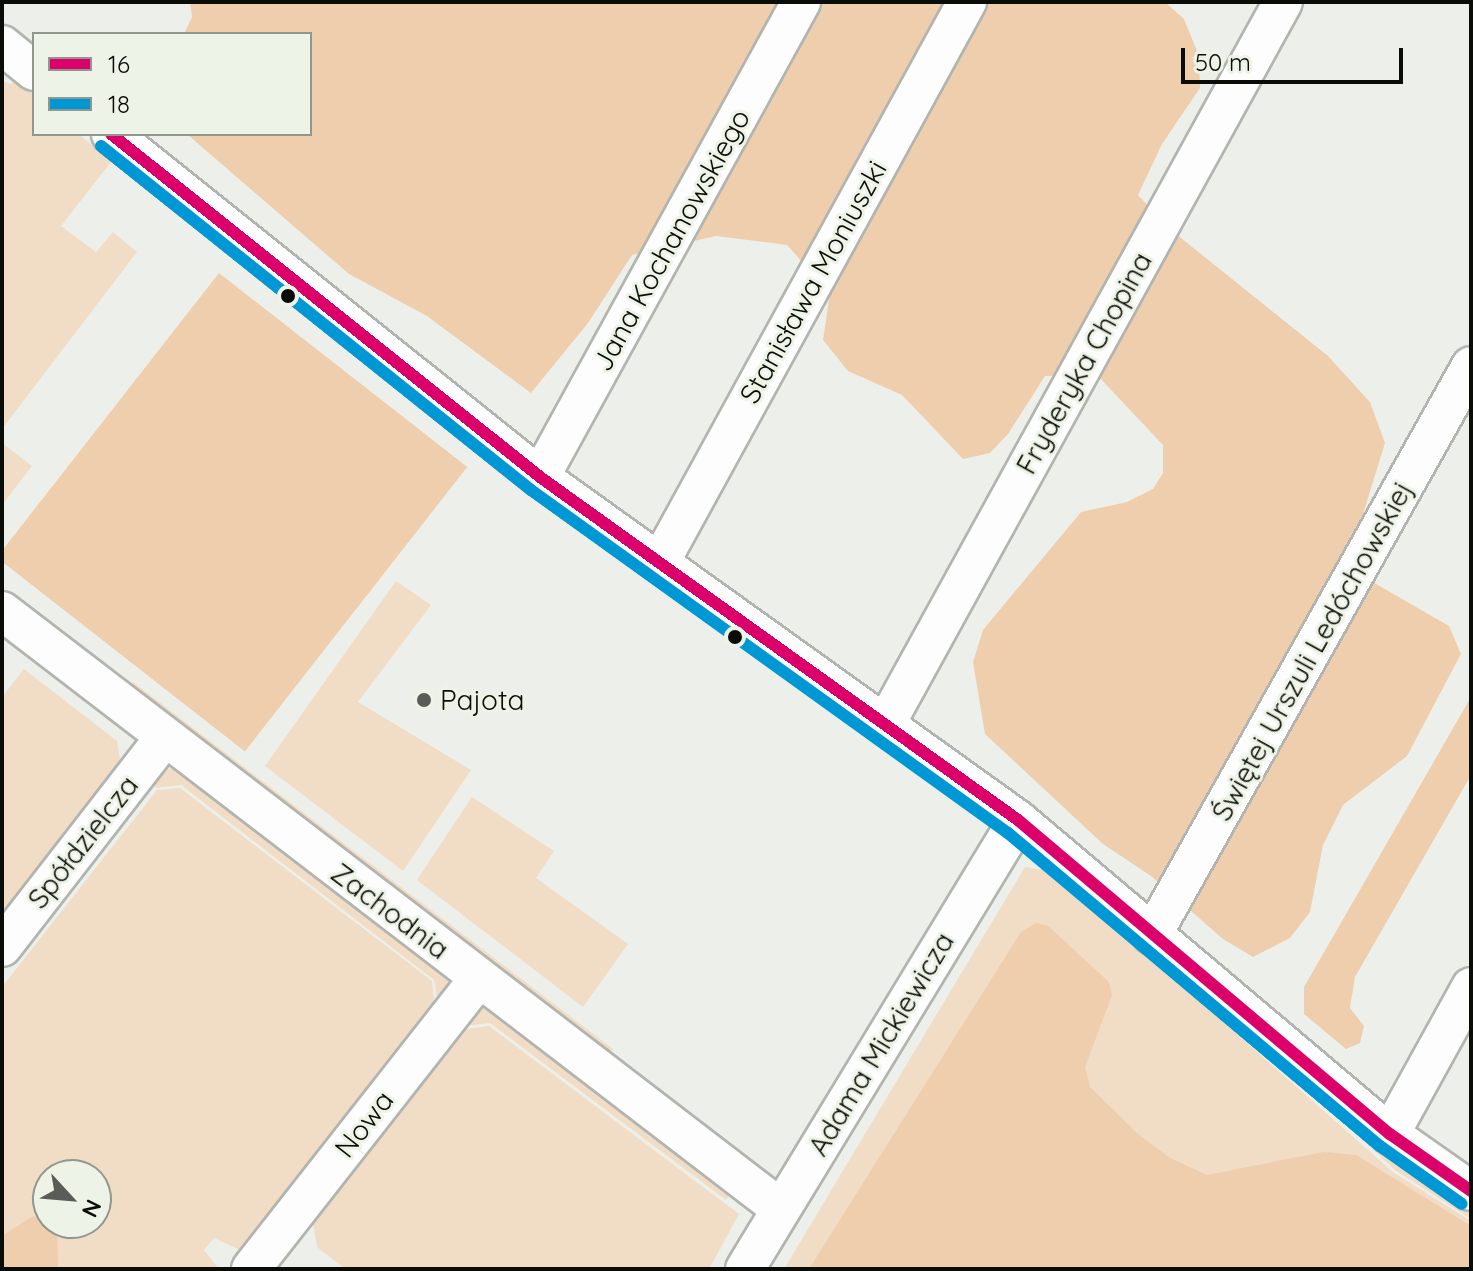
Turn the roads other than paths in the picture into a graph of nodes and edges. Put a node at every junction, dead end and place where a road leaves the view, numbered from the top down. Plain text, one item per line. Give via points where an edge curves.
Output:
1 (801, 2) edge
2 (967, 2) edge
3 (1283, 2) edge
4 (2, 45) edge
5 (32, 69) edge
6 (114, 136) edge
7 (1471, 366) edge
8 (540, 477) junction
9 (660, 562) junction
10 (2, 611) edge
11 (885, 725) junction
12 (164, 738) junction
13 (1018, 820) junction
14 (1152, 935) junction
15 (2, 947) edge
16 (478, 979) junction
17 (1471, 987) edge
18 (1390, 1134) junction
19 (1471, 1191) edge
20 (781, 1209) junction
21 (251, 1269) edge
22 (745, 1269) edge

1 - 8 street, Jana Kochanowskiego
2 - 9 street, Stanisława Moniuszki
3 - 11 street, Fryderyka Chopina
4 - 5 street
6 - 8 street
7 - 14 street, Świętej Urszuli Ledóchowskiej
8 - 9 street
9 - 11 street
10 - 12 street, Zachodnia
11 - 13 street
12 - 15 street, Spółdzielcza
12 - 16 street, Zachodnia
13 - 14 street
13 - 20 street, Adama Mickiewicza
14 - 18 street
16 - 20 street, Zachodnia
16 - 21 street, Nowa
17 - 18 street
18 - 19 street
20 - 22 street, Adama Mickiewicza

